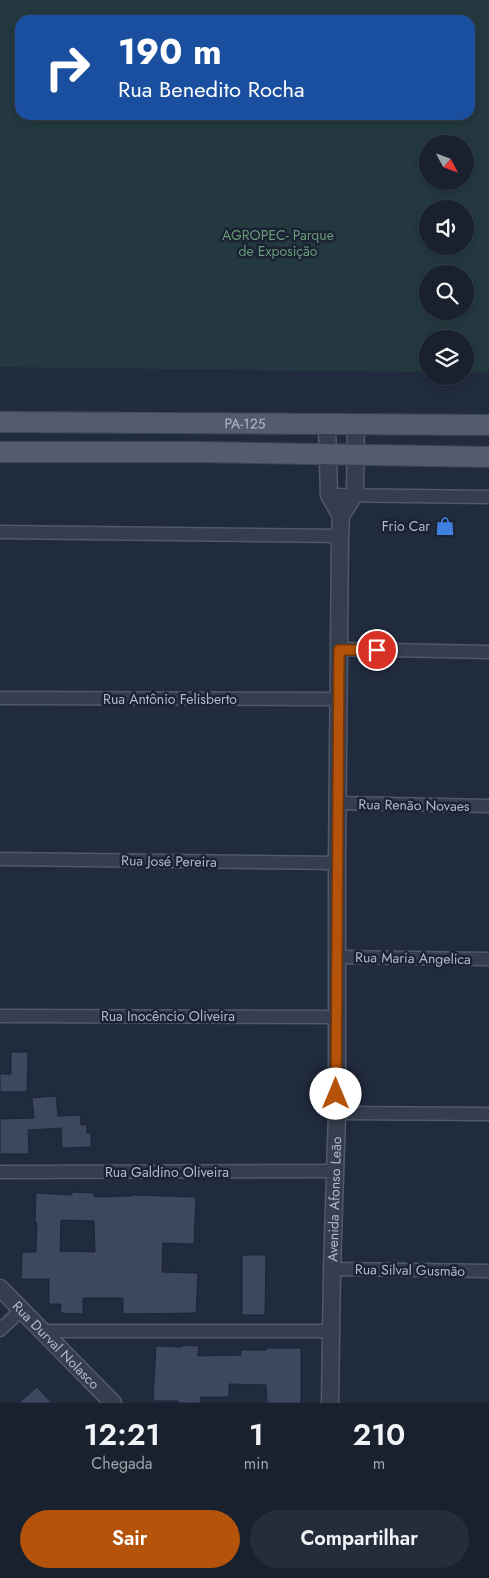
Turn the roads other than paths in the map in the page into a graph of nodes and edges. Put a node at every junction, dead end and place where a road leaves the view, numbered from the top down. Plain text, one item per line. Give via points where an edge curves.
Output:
1 (0, 422) edge
2 (34, 422) junction
3 (201, 423) junction
4 (327, 424) junction
5 (356, 424) junction
6 (489, 425) edge
7 (0, 452) edge
8 (35, 452) junction
9 (199, 452) junction
10 (328, 455) junction
11 (356, 455) junction
12 (489, 456) edge
13 (355, 494) junction
14 (329, 495) junction
15 (489, 497) edge
16 (341, 516) junction
17 (0, 532) edge
18 (340, 536) junction
19 (339, 650) junction
20 (489, 652) edge
21 (0, 698) edge
22 (340, 699) junction
23 (338, 804) junction
24 (489, 806) edge
25 (0, 859) edge
26 (337, 863) junction
27 (337, 957) junction
28 (489, 959) edge
29 (0, 1016) edge
30 (336, 1017) junction
31 (337, 1113) junction
32 (489, 1114) edge
33 (0, 1172) edge
34 (334, 1172) junction
35 (332, 1269) junction
36 (489, 1271) edge
37 (0, 1288) edge
38 (22, 1310) junction
39 (0, 1330) edge
40 (40, 1330) junction
41 (330, 1331) junction
42 (113, 1403) edge
43 (330, 1403) edge

1 - 2 main road, PA-125 / PA-125
2 - 3 main road, PA-125 / PA-125
2 - 8 main road
3 - 4 main road, PA-125 / PA-125
3 - 9 main road
4 - 5 main road, PA-125 / PA-125
4 - 10 street
5 - 6 main road, PA-125 / PA-125
5 - 11 street
7 - 8 main road
8 - 9 main road
9 - 10 main road
10 - 11 main road
10 - 14 street
11 - 12 main road
11 - 13 street
13 - 14 street
13 - 15 street
13 - 16 street, Avenida Afonso Leão
14 - 16 street
16 - 18 street, Avenida Afonso Leão
17 - 18 street
18 - 19 street, Avenida Afonso Leão
19 - 20 street
19 - 22 street, Avenida Afonso Leão
21 - 22 street, Rua Antônio Felisberto
22 - 23 street, Avenida Afonso Leão
23 - 24 street, Rua Renão Novaes
23 - 26 street, Avenida Afonso Leão
25 - 26 street, Rua José Pereira
26 - 27 street, Avenida Afonso Leão
27 - 28 street, Rua Maria Angelica
27 - 30 street, Avenida Afonso Leão
29 - 30 street, Rua Inocêncio Oliveira
30 - 31 street, Avenida Afonso Leão
31 - 32 street
31 - 34 street, Avenida Afonso Leão
33 - 34 street, Rua Galdino Oliveira
34 - 35 street, Avenida Afonso Leão
35 - 36 street, Rua Silval Gusmão
35 - 41 street, Avenida Afonso Leão
37 - 38 street, Rua Durval Nolasco
38 - 39 street
38 - 40 street, Rua Durval Nolasco
40 - 41 street
40 - 42 street, Rua Durval Nolasco
41 - 43 street, Avenida Afonso Leão

